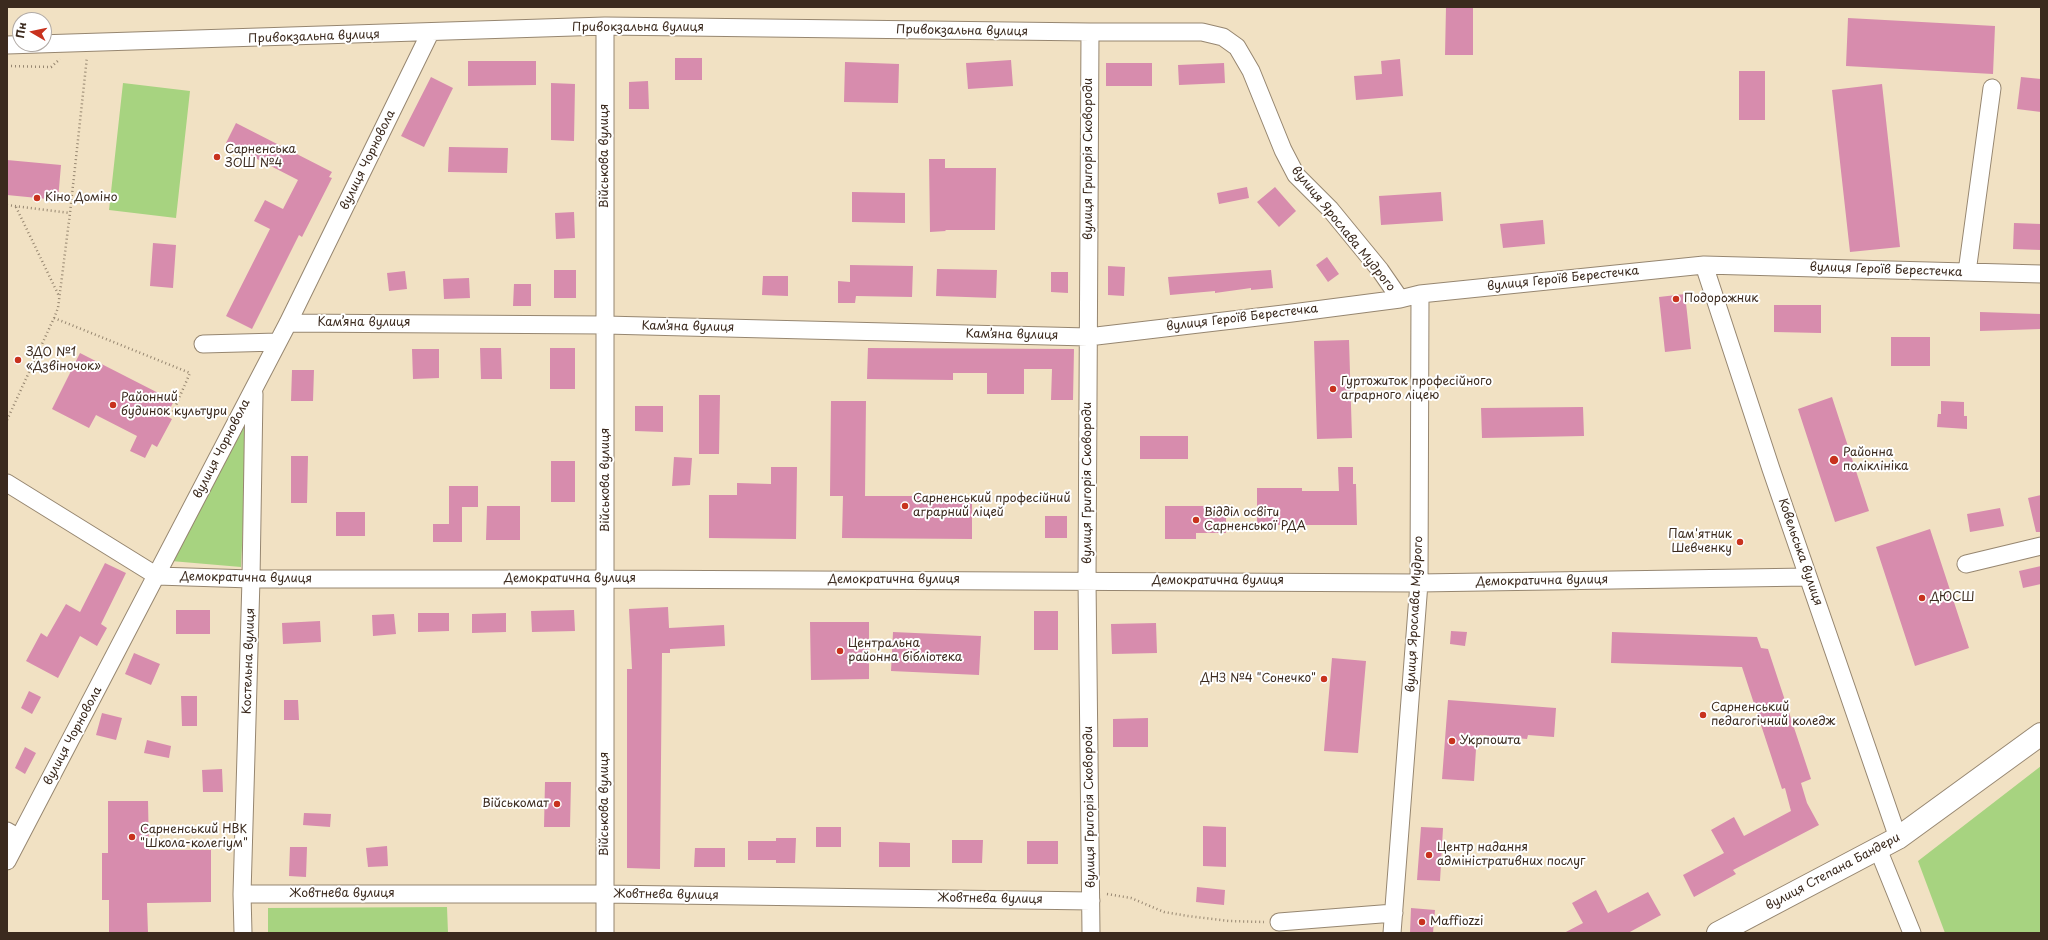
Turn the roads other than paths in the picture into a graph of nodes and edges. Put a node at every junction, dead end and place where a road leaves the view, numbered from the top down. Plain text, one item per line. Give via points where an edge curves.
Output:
1 (605, 26) junction
2 (1090, 32) junction
3 (430, 33) junction
4 (7, 46) edge
5 (1251, 71) joint
6 (1992, 88) dead end
7 (1704, 264) junction
8 (1967, 272) junction
9 (2041, 274) edge
10 (1420, 294) junction
11 (1400, 299) junction
12 (288, 323) junction
13 (605, 325) junction
14 (1088, 337) junction
15 (278, 342) junction
16 (203, 344) dead end
17 (254, 389) junction
18 (7, 483) edge
19 (2041, 546) edge
20 (1966, 564) dead end
21 (157, 576) junction
22 (1808, 577) junction
23 (606, 579) junction
24 (251, 580) junction
25 (1087, 580) junction
26 (1419, 583) junction
27 (2041, 734) edge
28 (13, 835) edge
29 (1898, 838) junction
30 (1878, 849) junction
31 (7, 861) edge
32 (242, 894) junction
33 (604, 894) junction
34 (1090, 896) junction
35 (1394, 913) junction
36 (1279, 922) road end
37 (243, 933) edge
38 (605, 933) edge
39 (1090, 933) edge
40 (1392, 933) edge
41 (1718, 933) edge
42 (1912, 933) edge

1 - 2 street, Привокзальна вулиця
1 - 3 street, Привокзальна вулиця
1 - 13 street, Військова вулиця
2 - 5 street, Привокзальна вулиця via 1202,32 1223,37 1237,47
2 - 14 street, вулиця Григорія Сковороди
3 - 4 street, Привокзальна вулиця
3 - 12 street, вулиця Чорновола
5 - 11 street, вулиця Ярослава Мудрого via 1283,150 1296,175 1330,209 1380,270
6 - 8 street
7 - 8 street, вулиця Героїв Берестечка
7 - 10 street, вулиця Героїв Берестечка
7 - 22 street, Ковельська вулиця
8 - 9 street, вулиця Героїв Берестечка
10 - 11 street, вулиця Героїв Берестечка
10 - 26 street, вулиця Ярослава Мудрого
11 - 14 street, вулиця Героїв Берестечка
12 - 13 street, Камʼяна вулиця
12 - 15 street, вулиця Чорновола
13 - 14 street, Камʼяна вулиця
13 - 23 street, Військова вулиця
14 - 25 street, вулиця Григорія Сковороди
15 - 16 street
15 - 17 street, вулиця Чорновола
17 - 21 street, вулиця Чорновола
17 - 24 street, Костельна вулиця
18 - 21 street, Демократична вулиця
19 - 20 street
21 - 24 street, Демократична вулиця
21 - 28 street, вулиця Чорновола
22 - 26 street, Демократична вулиця
22 - 29 street, Ковельська вулиця
23 - 24 street, Демократична вулиця
23 - 25 street, Демократична вулиця
23 - 33 street, Військова вулиця
24 - 32 street, Костельна вулиця
25 - 26 street, Демократична вулиця
25 - 34 street, вулиця Григорія Сковороди
26 - 35 street, вулиця Ярослава Мудрого
27 - 29 main road, вулиця Степана Бандери
28 - 31 street, вулиця Чорновола
29 - 30 main road, вулиця Степана Бандери
30 - 41 main road, вулиця Степана Бандери
30 - 42 street
32 - 33 street, Жовтнева вулиця
32 - 37 street, Костельна вулиця
33 - 34 street, Жовтнева вулиця
33 - 38 street, Військова вулиця
34 - 39 street, вулиця Григорія Сковороди
35 - 36 street
35 - 40 street, вулиця Ярослава Мудрого

